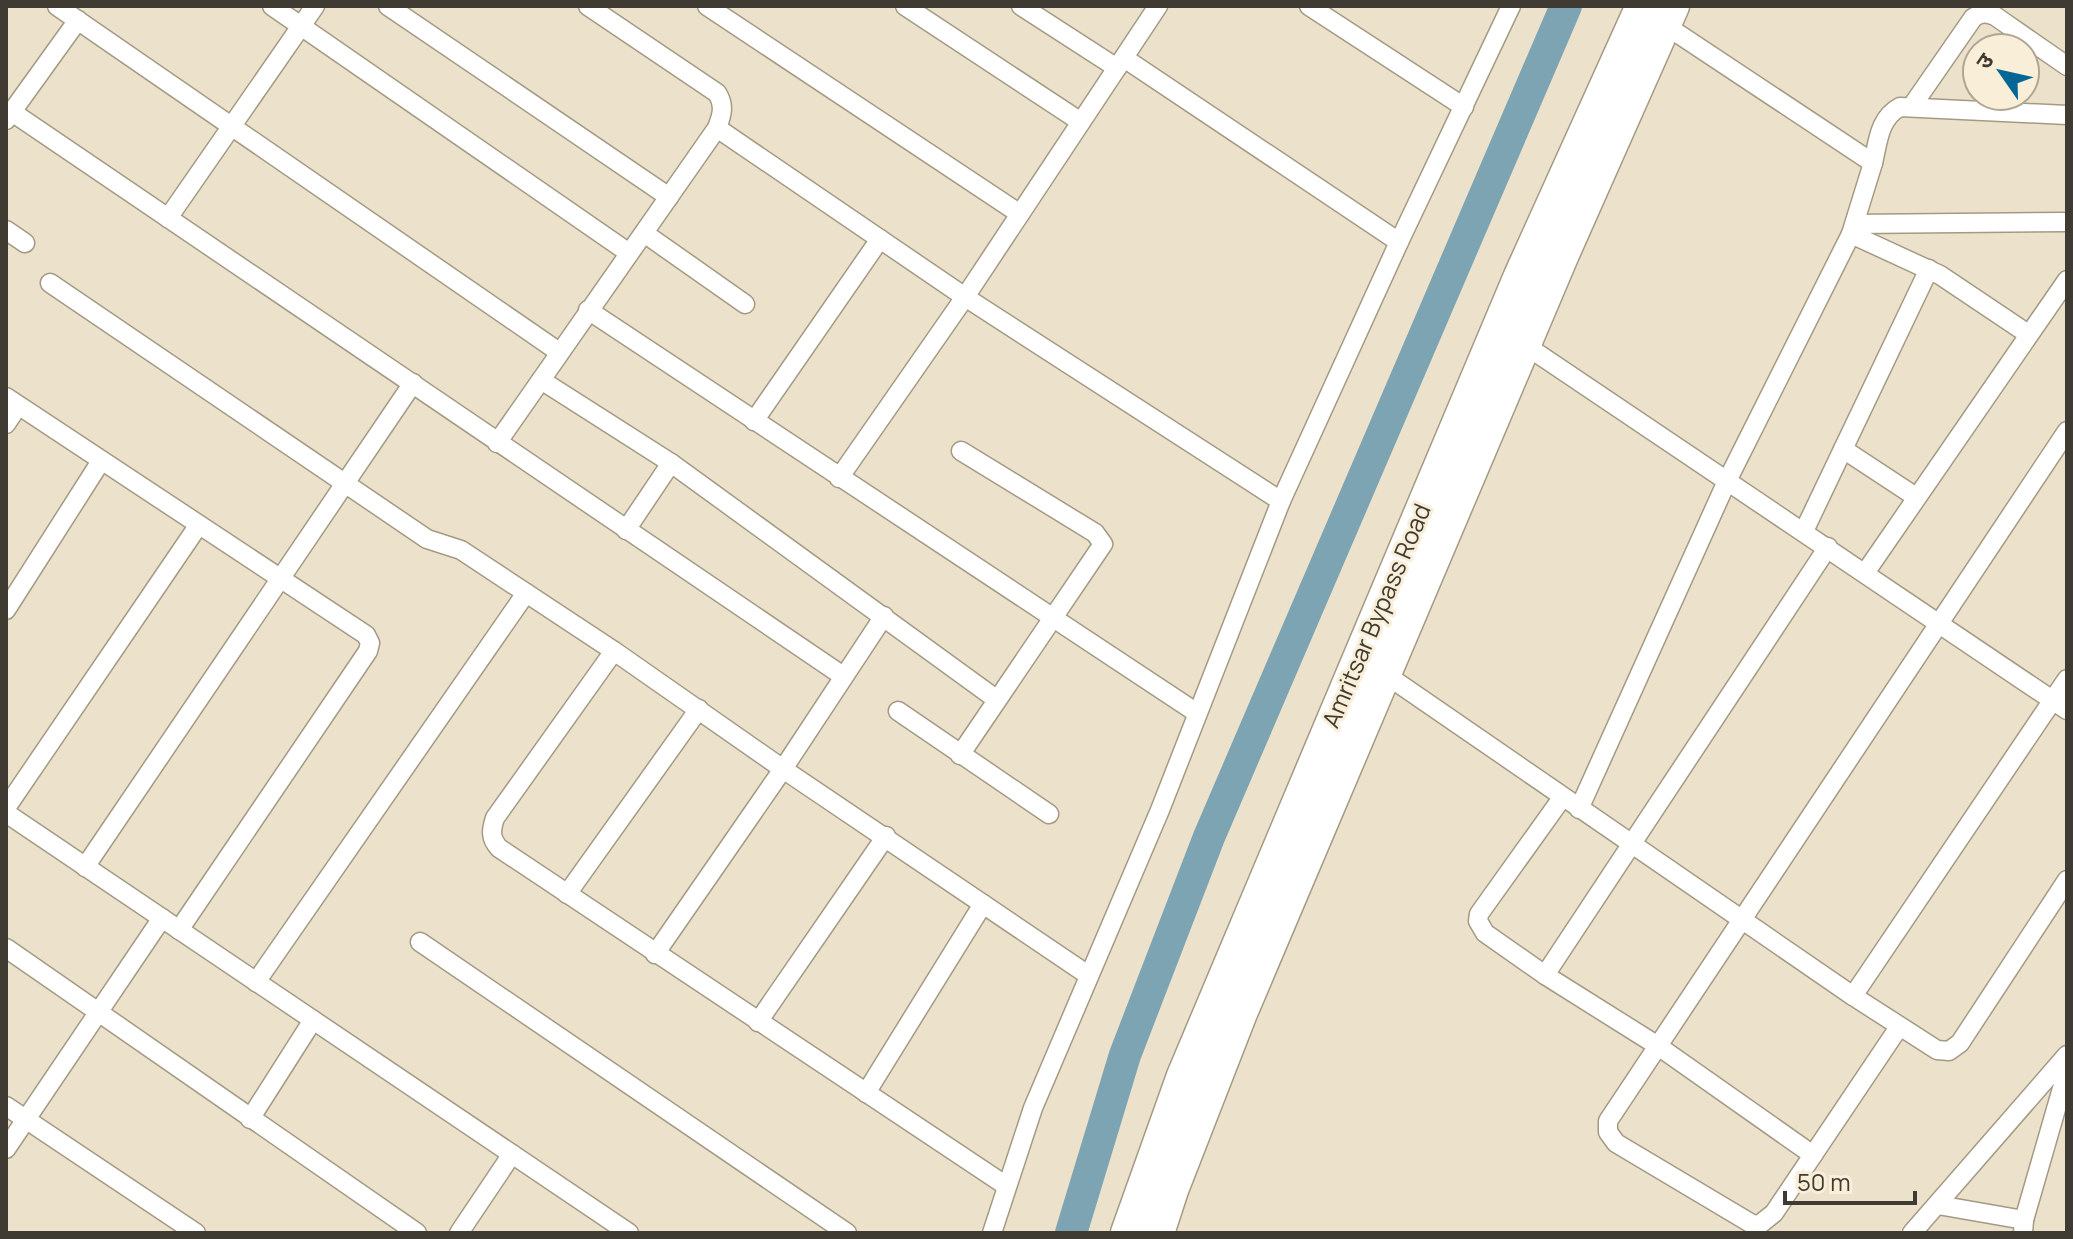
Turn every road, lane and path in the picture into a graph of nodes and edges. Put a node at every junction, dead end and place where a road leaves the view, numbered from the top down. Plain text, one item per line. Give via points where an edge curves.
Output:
1 (57, 6) edge
2 (272, 6) edge
3 (315, 6) edge
4 (388, 6) edge
5 (588, 6) edge
6 (707, 6) edge
7 (905, 6) edge
8 (1021, 6) edge
9 (1158, 6) edge
10 (1309, 6) edge
11 (1511, 6) edge
12 (1660, 12) edge
13 (78, 20) junction
14 (301, 26) junction
15 (1120, 63) junction
16 (2067, 66) edge
17 (1912, 106) junction
18 (1464, 107) junction
19 (2067, 115) edge
20 (9, 116) edge
21 (1081, 122) junction
22 (234, 126) junction
23 (717, 128) junction
24 (1873, 163) junction
25 (669, 197) junction
26 (1020, 214) junction
27 (168, 218) junction
28 (2067, 222) edge
29 (1853, 229) junction
30 (6, 230) edge
31 (644, 233) junction
32 (880, 239) junction
33 (1399, 242) junction
34 (25, 243) dead end
35 (629, 253) junction
36 (1929, 269) junction
37 (2067, 280) edge
38 (50, 283) dead end
39 (965, 297) junction
40 (745, 304) dead end
41 (588, 310) junction
42 (2028, 334) junction
43 (1525, 345) junction
44 (559, 352) junction
45 (541, 380) junction
46 (413, 383) junction
47 (12, 401) edge
48 (754, 421) junction
49 (6, 424) edge
50 (2067, 431) edge
51 (497, 443) junction
52 (1843, 449) junction
53 (961, 451) dead end
54 (101, 461) junction
55 (671, 463) junction
56 (839, 478) junction
57 (1727, 481) junction
58 (344, 483) junction
59 (1916, 497) junction
60 (1281, 501) junction
61 (198, 526) junction
62 (626, 530) junction
63 (1804, 531) junction
64 (1828, 547) junction
65 (1865, 573) junction
66 (279, 579) junction
67 (526, 593) junction
68 (6, 610) edge
69 (884, 616) junction
70 (1053, 619) junction
71 (1939, 625) junction
72 (614, 651) junction
73 (1385, 674) junction
74 (843, 676) junction
75 (2067, 679) edge
76 (996, 699) junction
77 (2060, 705) edge
78 (699, 709) junction
79 (898, 711) dead end
80 (1197, 713) junction
81 (960, 755) junction
82 (783, 769) junction
83 (1562, 798) junction
84 (1579, 809) junction
85 (6, 810) edge
86 (1049, 814) dead end
87 (886, 836) junction
88 (1632, 843) junction
89 (85, 867) junction
90 (2067, 880) edge
91 (567, 894) junction
92 (983, 904) junction
93 (162, 918) junction
94 (1741, 918) junction
95 (179, 930) junction
96 (420, 942) dead end
97 (6, 948) edge
98 (655, 954) junction
99 (1088, 975) junction
100 (1545, 975) junction
101 (256, 982) junction
102 (1853, 996) junction
103 (100, 1013) junction
104 (313, 1020) junction
105 (758, 1022) junction
106 (1899, 1027) junction
107 (1658, 1046) junction
108 (2067, 1055) edge
109 (2067, 1071) edge
110 (866, 1093) junction
111 (6, 1106) edge
112 (250, 1119) junction
113 (27, 1120) junction
114 (6, 1149) edge
115 (512, 1154) junction
116 (1813, 1155) junction
117 (1005, 1185) junction
118 (1938, 1205) junction
119 (2023, 1227) edge
120 (196, 1233) edge
121 (417, 1233) edge
122 (459, 1233) edge
123 (629, 1233) edge
124 (847, 1233) edge
125 (992, 1233) edge
126 (1127, 1233) edge
127 (1158, 1233) edge
128 (1912, 1233) edge

1 - 13 street
2 - 14 street
3 - 14 street
4 - 25 street
5 - 23 street via 717,93 722,104
6 - 26 street
7 - 21 street
8 - 15 street
9 - 15 street
10 - 18 street
11 - 18 street
12 - 24 street
12 - 43 highway, Amritsar Bypass Road
12 - 126 highway, Amritsar Bypass Road via 1520,276 1183,1076
13 - 20 street
13 - 22 street
14 - 22 street
14 - 35 street
15 - 21 street
15 - 33 street
16 - 17 street via 1995,16 1978,14
17 - 19 street
17 - 24 street via 1900,107 1885,120
18 - 33 street
20 - 27 street
21 - 26 street
22 - 27 street
22 - 44 street
23 - 25 street
23 - 32 street
24 - 29 street
25 - 31 street
26 - 39 street
27 - 46 street
28 - 29 street
29 - 36 street
29 - 57 street
30 - 34 street
31 - 35 street
31 - 40 street
32 - 39 street
32 - 48 street
33 - 60 street
35 - 41 street
36 - 42 street
36 - 52 street
37 - 42 street
38 - 58 street
39 - 56 street
39 - 60 street
41 - 44 street
41 - 48 street
42 - 59 street
43 - 57 street
43 - 73 highway, Amritsar Bypass Road
44 - 45 street
45 - 51 street
45 - 55 street
46 - 51 street
46 - 58 street
47 - 49 street
47 - 54 street
48 - 56 street
50 - 71 street
51 - 62 street
52 - 59 street
52 - 63 street
53 - 70 street via 1102,540
54 - 61 street
54 - 68 street
55 - 62 street
55 - 69 street
56 - 70 street
57 - 63 street
57 - 84 street
58 - 66 street
58 - 67 street via 427,539 461,550
59 - 65 street
60 - 80 street
61 - 66 street
61 - 85 street
62 - 74 street
63 - 64 street
64 - 65 street
64 - 88 street
65 - 71 street
66 - 89 street
66 - 95 street via 366,635 370,648
67 - 72 street
67 - 101 street
69 - 74 street
69 - 76 street
70 - 76 street
70 - 80 street
71 - 77 street
71 - 94 street
72 - 78 street
72 - 91 street via 492,827 499,848
73 - 83 street
73 - 127 highway, Amritsar Bypass Road via 1241,1013
74 - 82 street
75 - 77 street
76 - 81 street
77 - 102 street
78 - 82 street
78 - 91 street
79 - 81 street
80 - 99 street
81 - 86 street
82 - 87 street
82 - 98 street
83 - 84 street
83 - 100 street via 1478,921 1485,933
84 - 88 street
85 - 89 street
87 - 92 street
87 - 105 street
88 - 94 street
88 - 100 street
89 - 93 street
90 - 106 street via 1955,1048 1937,1050
91 - 98 street
92 - 99 street
92 - 110 street
93 - 95 street
93 - 103 street
94 - 102 street
94 - 107 street
95 - 101 street
96 - 124 street
97 - 103 street
98 - 105 street
99 - 117 street
100 - 107 street
101 - 104 street
102 - 106 street
103 - 112 street
103 - 113 street
104 - 112 street
104 - 115 street
105 - 110 street
106 - 116 street
107 - 116 street
107 - 116 street via 1608,1121 1616,1143 1759,1225 1770,1219
108 - 118 street
109 - 119 street
110 - 117 street
111 - 113 street
112 - 121 street
113 - 114 street
113 - 120 street
115 - 122 street
115 - 123 street
117 - 125 street
118 - 119 street
118 - 128 street

